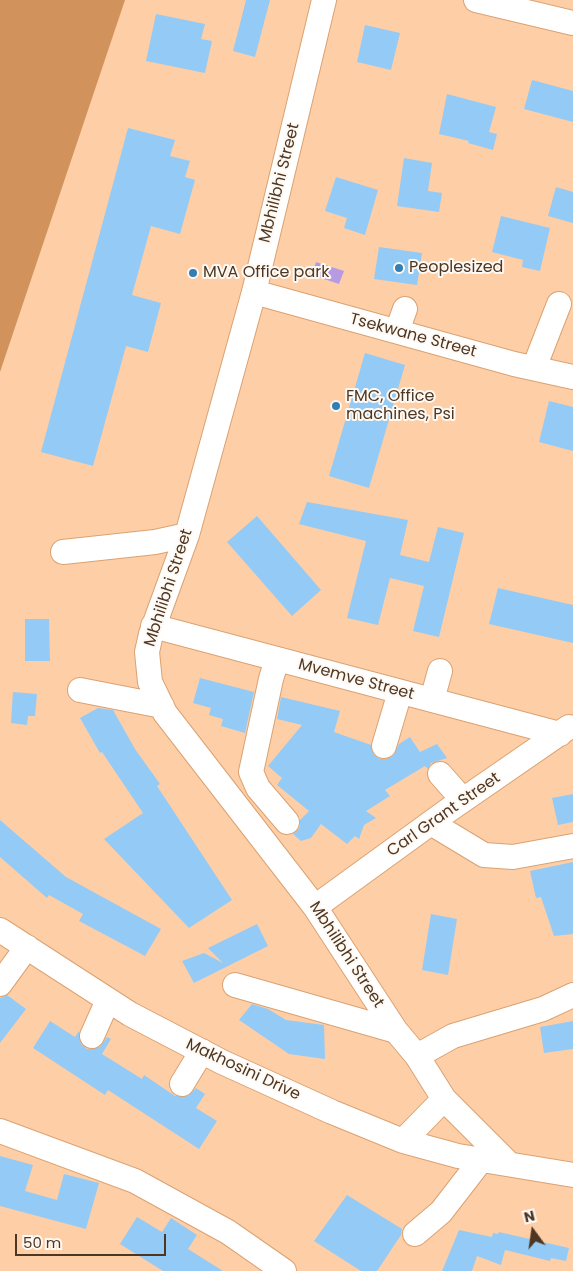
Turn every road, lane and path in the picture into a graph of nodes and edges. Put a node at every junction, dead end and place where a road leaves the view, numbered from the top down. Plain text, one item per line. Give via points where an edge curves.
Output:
1 (324, 0) edge
2 (476, 0) edge
3 (573, 23) edge
4 (254, 292) junction
5 (559, 304) dead end
6 (405, 309) dead end
7 (396, 331) junction
8 (534, 368) junction
9 (573, 378) edge
10 (187, 535) junction
11 (64, 552) dead end
12 (153, 626) junction
13 (277, 660) junction
14 (440, 671) dead end
15 (80, 690) dead end
16 (400, 692) junction
17 (432, 700) junction
18 (162, 706) junction
19 (567, 734) edge
20 (384, 746) dead end
21 (440, 774) dead end
22 (463, 800) junction
23 (287, 822) dead end
24 (431, 823) junction
25 (573, 846) edge
26 (315, 907) junction
27 (0, 930) edge
28 (27, 947) junction
29 (0, 984) edge
30 (235, 984) dead end
31 (573, 995) edge
32 (108, 1000) junction
33 (396, 1031) junction
34 (92, 1036) dead end
35 (202, 1051) junction
36 (417, 1056) junction
37 (182, 1084) dead end
38 (444, 1099) junction
39 (0, 1131) edge
40 (403, 1141) junction
41 (482, 1159) junction
42 (507, 1162) junction
43 (573, 1174) edge
44 (415, 1234) dead end
45 (284, 1271) edge

1 - 4 street, Mbhilibhi Street
2 - 3 street
4 - 7 street, Tsekwane Street
4 - 10 street, Mbhilibhi Street
5 - 8 street
6 - 7 street
7 - 8 street, Tsekwane Street
8 - 9 street, Tsekwane Street
10 - 11 street via 155,542
10 - 12 street, Mbhilibhi Street
12 - 13 street, Mvemve Street
12 - 18 street, Mbhilibhi Street via 147,652 150,682
13 - 16 street, Mvemve Street
13 - 23 street via 251,772 258,788
14 - 17 street
15 - 18 street
16 - 17 street, Mvemve Street
16 - 20 street
17 - 19 street, Mvemve Street
18 - 26 street, Mbhilibhi Street
19 - 22 street, Carl Grant Street
21 - 22 street
22 - 24 street, Carl Grant Street
24 - 25 street via 484,855 513,856
24 - 26 street, Carl Grant Street
26 - 33 street, Mbhilibhi Street
27 - 28 street, Makhosini Drive
28 - 29 street
28 - 32 street, Makhosini Drive
30 - 33 street
31 - 36 street via 543,1009 453,1036
32 - 34 street
32 - 35 street, Makhosini Drive
33 - 36 street, Mbhilibhi Street
35 - 37 street
35 - 40 street, Makhosini Drive via 332,1112
36 - 38 street, Mbhilibhi Street
38 - 40 street
38 - 42 street, Mbhilibhi Street
39 - 45 street via 135,1181 228,1232
40 - 41 street, Makhosini Drive
41 - 42 street, Makhosini Drive
41 - 44 street via 441,1212
42 - 43 street, Makhosini Drive

